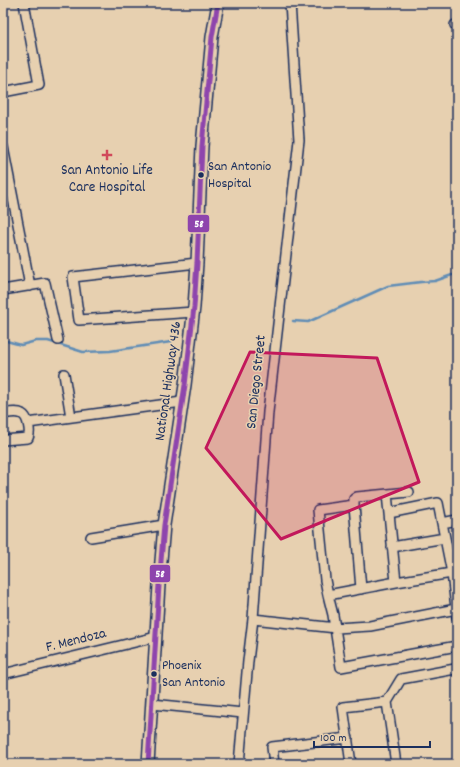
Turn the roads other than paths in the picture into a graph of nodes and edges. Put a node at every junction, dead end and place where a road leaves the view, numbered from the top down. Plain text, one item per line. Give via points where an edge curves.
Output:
1 (24, 3) edge
2 (218, 3) edge
3 (290, 3) edge
4 (3, 92) edge
5 (3, 147) edge
6 (197, 263) junction
7 (30, 286) junction
8 (3, 290) edge
9 (194, 312) junction
10 (58, 340) dead end
11 (64, 374) dead end
12 (182, 402) junction
13 (3, 414) edge
14 (71, 417) junction
15 (28, 423) junction
16 (3, 440) edge
17 (409, 492) dead end
18 (387, 494) junction
19 (354, 505) junction
20 (389, 513) junction
21 (457, 520) edge
22 (442, 523) junction
23 (164, 525) junction
24 (91, 537) dead end
25 (445, 538) junction
26 (392, 547) junction
27 (452, 573) junction
28 (396, 582) junction
29 (362, 589) junction
30 (328, 595) junction
31 (456, 613) edge
32 (253, 618) junction
33 (336, 628) junction
34 (156, 636) junction
35 (457, 646) edge
36 (455, 669) dead end
37 (3, 674) edge
38 (387, 702) junction
39 (152, 704) junction
40 (243, 713) junction
41 (348, 738) junction
42 (148, 764) edge
43 (239, 764) edge
44 (274, 764) edge
45 (351, 764) edge
46 (396, 764) edge

1 - 4 street via 39,85
2 - 6 main road, National Highway 436 via 212,37 202,146
3 - 32 street, San Diego Street via 299,140 268,412
5 - 7 street
6 - 9 main road, National Highway 436
6 - 9 street via 73,277 79,320
7 - 8 street
7 - 10 street via 45,283
9 - 12 main road, National Highway 436
11 - 14 street
12 - 14 street
12 - 23 main road, National Highway 436
13 - 15 street via 22,413
14 - 15 street
15 - 16 street via 28,438
17 - 18 street
18 - 19 street via 357,497 354,499
18 - 20 street
19 - 29 street
19 - 30 street via 318,510
20 - 22 street via 438,503
20 - 26 street
21 - 22 street
22 - 25 street
23 - 24 street
23 - 34 main road, National Highway 436
25 - 26 street
25 - 27 street
26 - 28 street
27 - 28 street
27 - 31 street
28 - 29 street
29 - 30 street
30 - 33 street
31 - 33 street via 370,626
32 - 33 street
32 - 40 street, San Diego Street
33 - 35 street via 341,668
34 - 37 street, F. Mendoza
34 - 39 main road, National Highway 436
36 - 38 street via 401,679
38 - 41 street via 343,707
38 - 46 street
39 - 40 street
39 - 42 main road, National Highway 436
40 - 43 street, San Diego Street
41 - 44 street via 272,747
41 - 45 street

